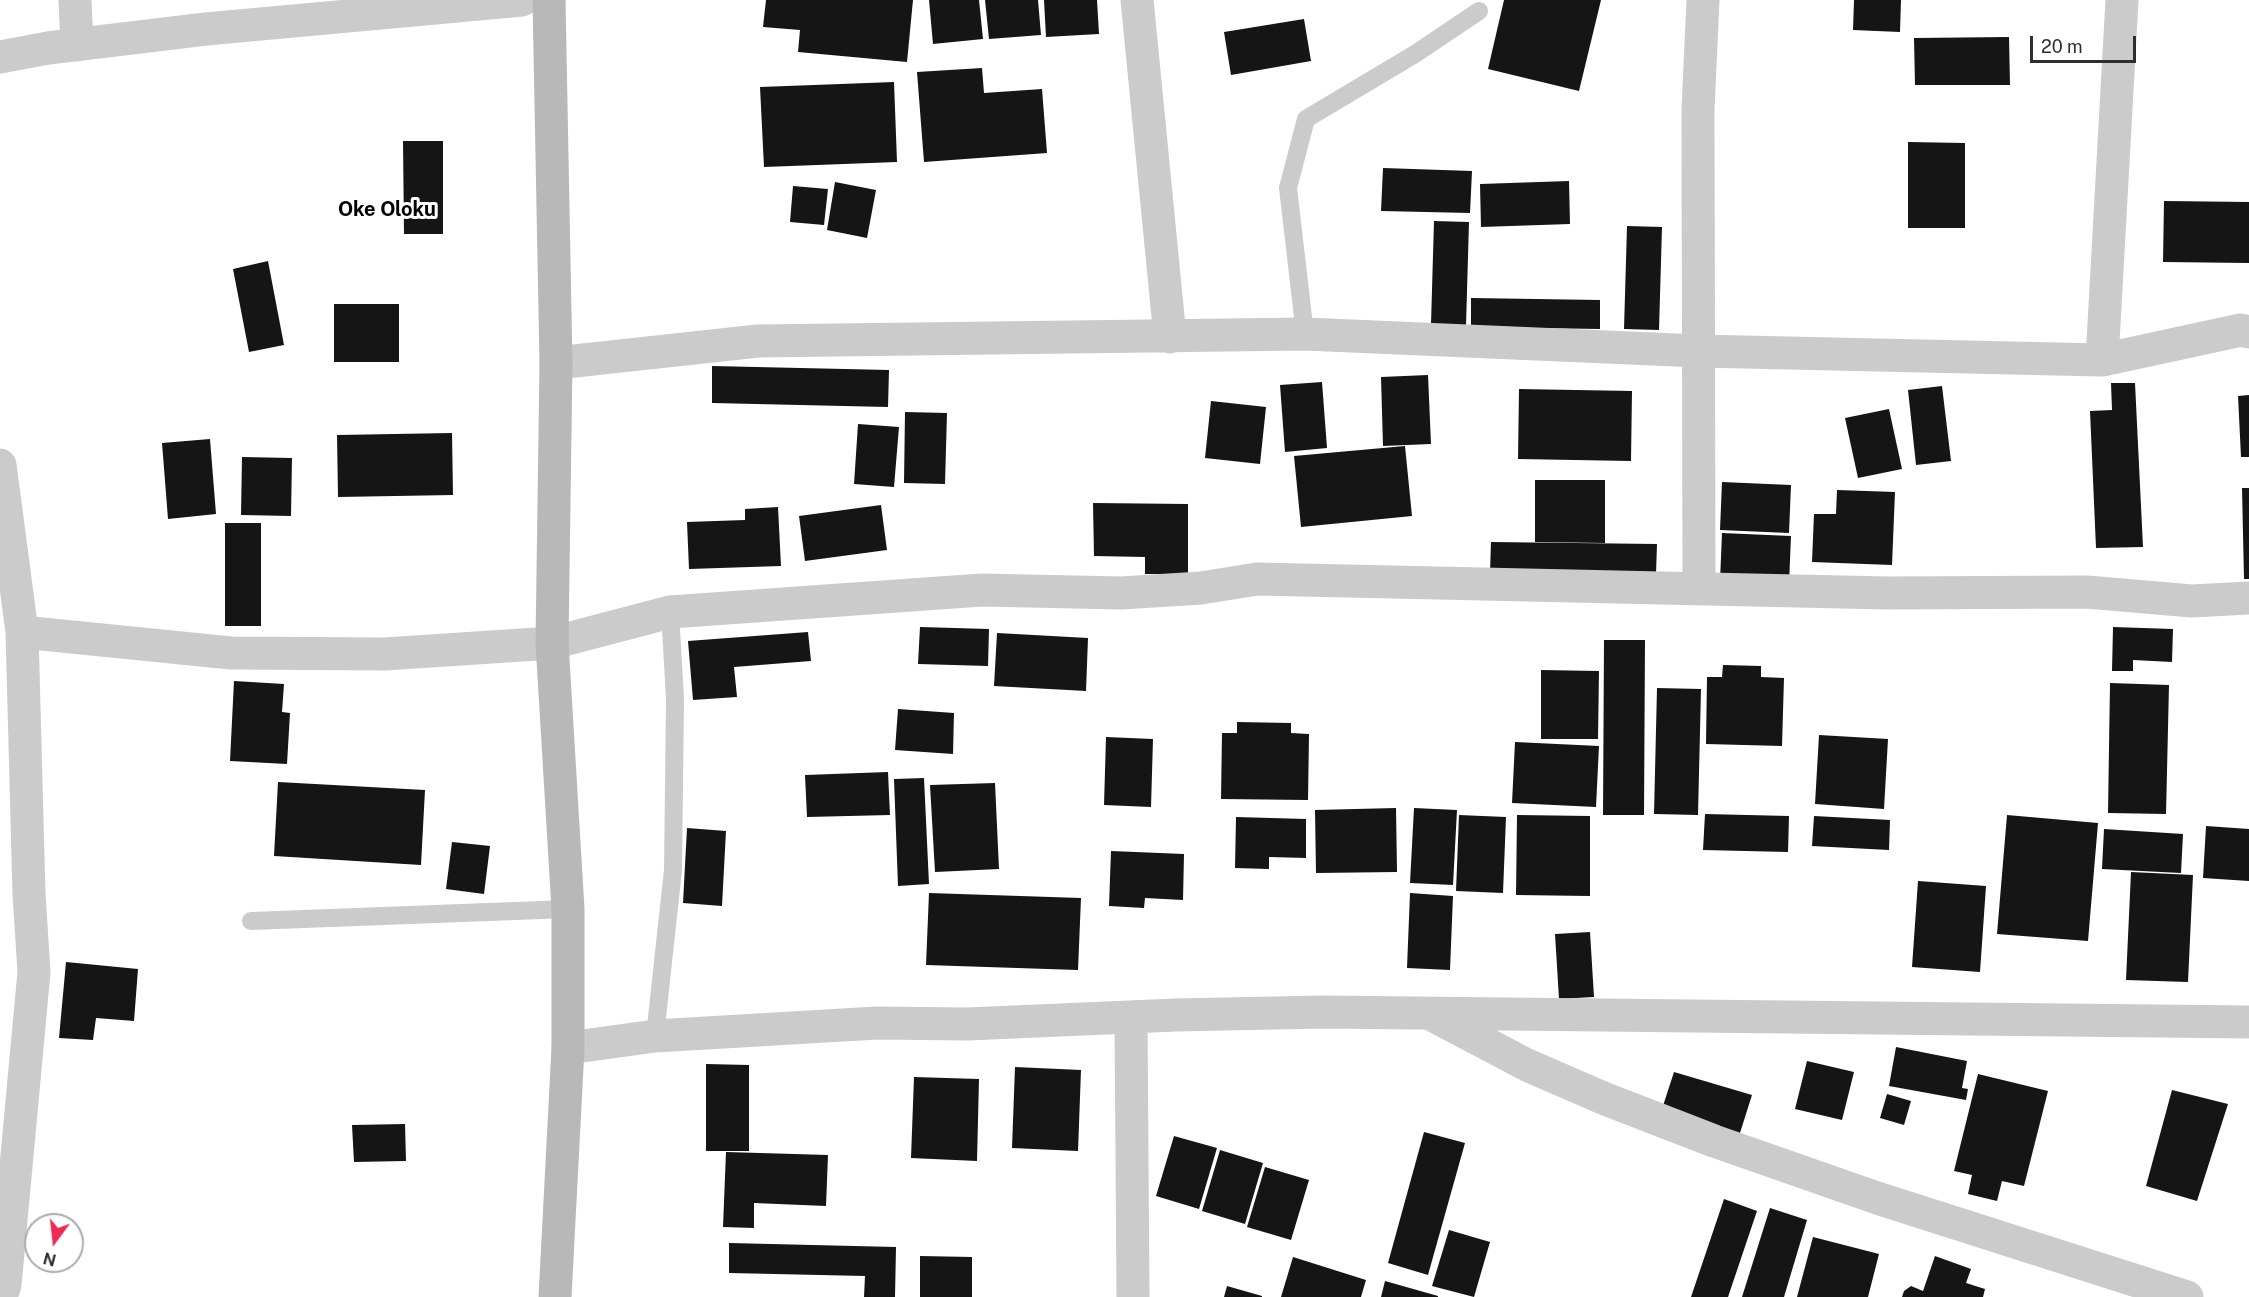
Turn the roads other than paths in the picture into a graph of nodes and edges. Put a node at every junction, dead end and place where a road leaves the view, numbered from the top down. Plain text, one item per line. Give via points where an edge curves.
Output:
1 (75, 0) edge
2 (522, 0) edge
3 (549, 0) edge
4 (1137, 0) edge
5 (1703, 0) edge
6 (2122, 0) edge
7 (1479, 11) dead end
8 (77, 45) junction
9 (0, 57) edge
10 (2249, 332) edge
11 (1305, 334) junction
12 (1170, 337) junction
13 (1699, 351) junction
14 (2102, 360) junction
15 (556, 363) junction
16 (0, 465) edge
17 (1699, 589) junction
18 (2249, 598) edge
19 (670, 612) junction
20 (22, 632) junction
21 (552, 643) junction
22 (568, 909) junction
23 (251, 921) dead end
24 (1427, 1013) junction
25 (1131, 1017) junction
26 (2249, 1022) edge
27 (655, 1035) junction
28 (567, 1048) junction
29 (1, 1297) edge
30 (555, 1297) edge
31 (1133, 1297) edge
32 (2187, 1297) edge

1 - 8 street
2 - 8 street
3 - 15 street
4 - 12 street
5 - 13 street via 1698,110
6 - 14 street
7 - 11 lane via 1306,119 1287,188
8 - 9 street
10 - 14 street via 2241,330
11 - 12 street
11 - 13 street
12 - 15 street via 758,341
13 - 14 street
13 - 17 street
15 - 21 street
16 - 20 street
17 - 18 street via 1899,594 2087,592 2192,601
17 - 19 street via 1257,579 1201,588 1121,593 982,590
19 - 21 street
19 - 27 lane via 675,699 673,870
20 - 21 street via 231,652 385,654
20 - 29 street via 34,972
21 - 22 street
22 - 23 lane
22 - 28 street
24 - 25 street
24 - 26 street
24 - 32 street via 1527,1065 1714,1141 1877,1198
25 - 27 street via 967,1024 877,1023
25 - 31 street
27 - 28 street
28 - 30 street

